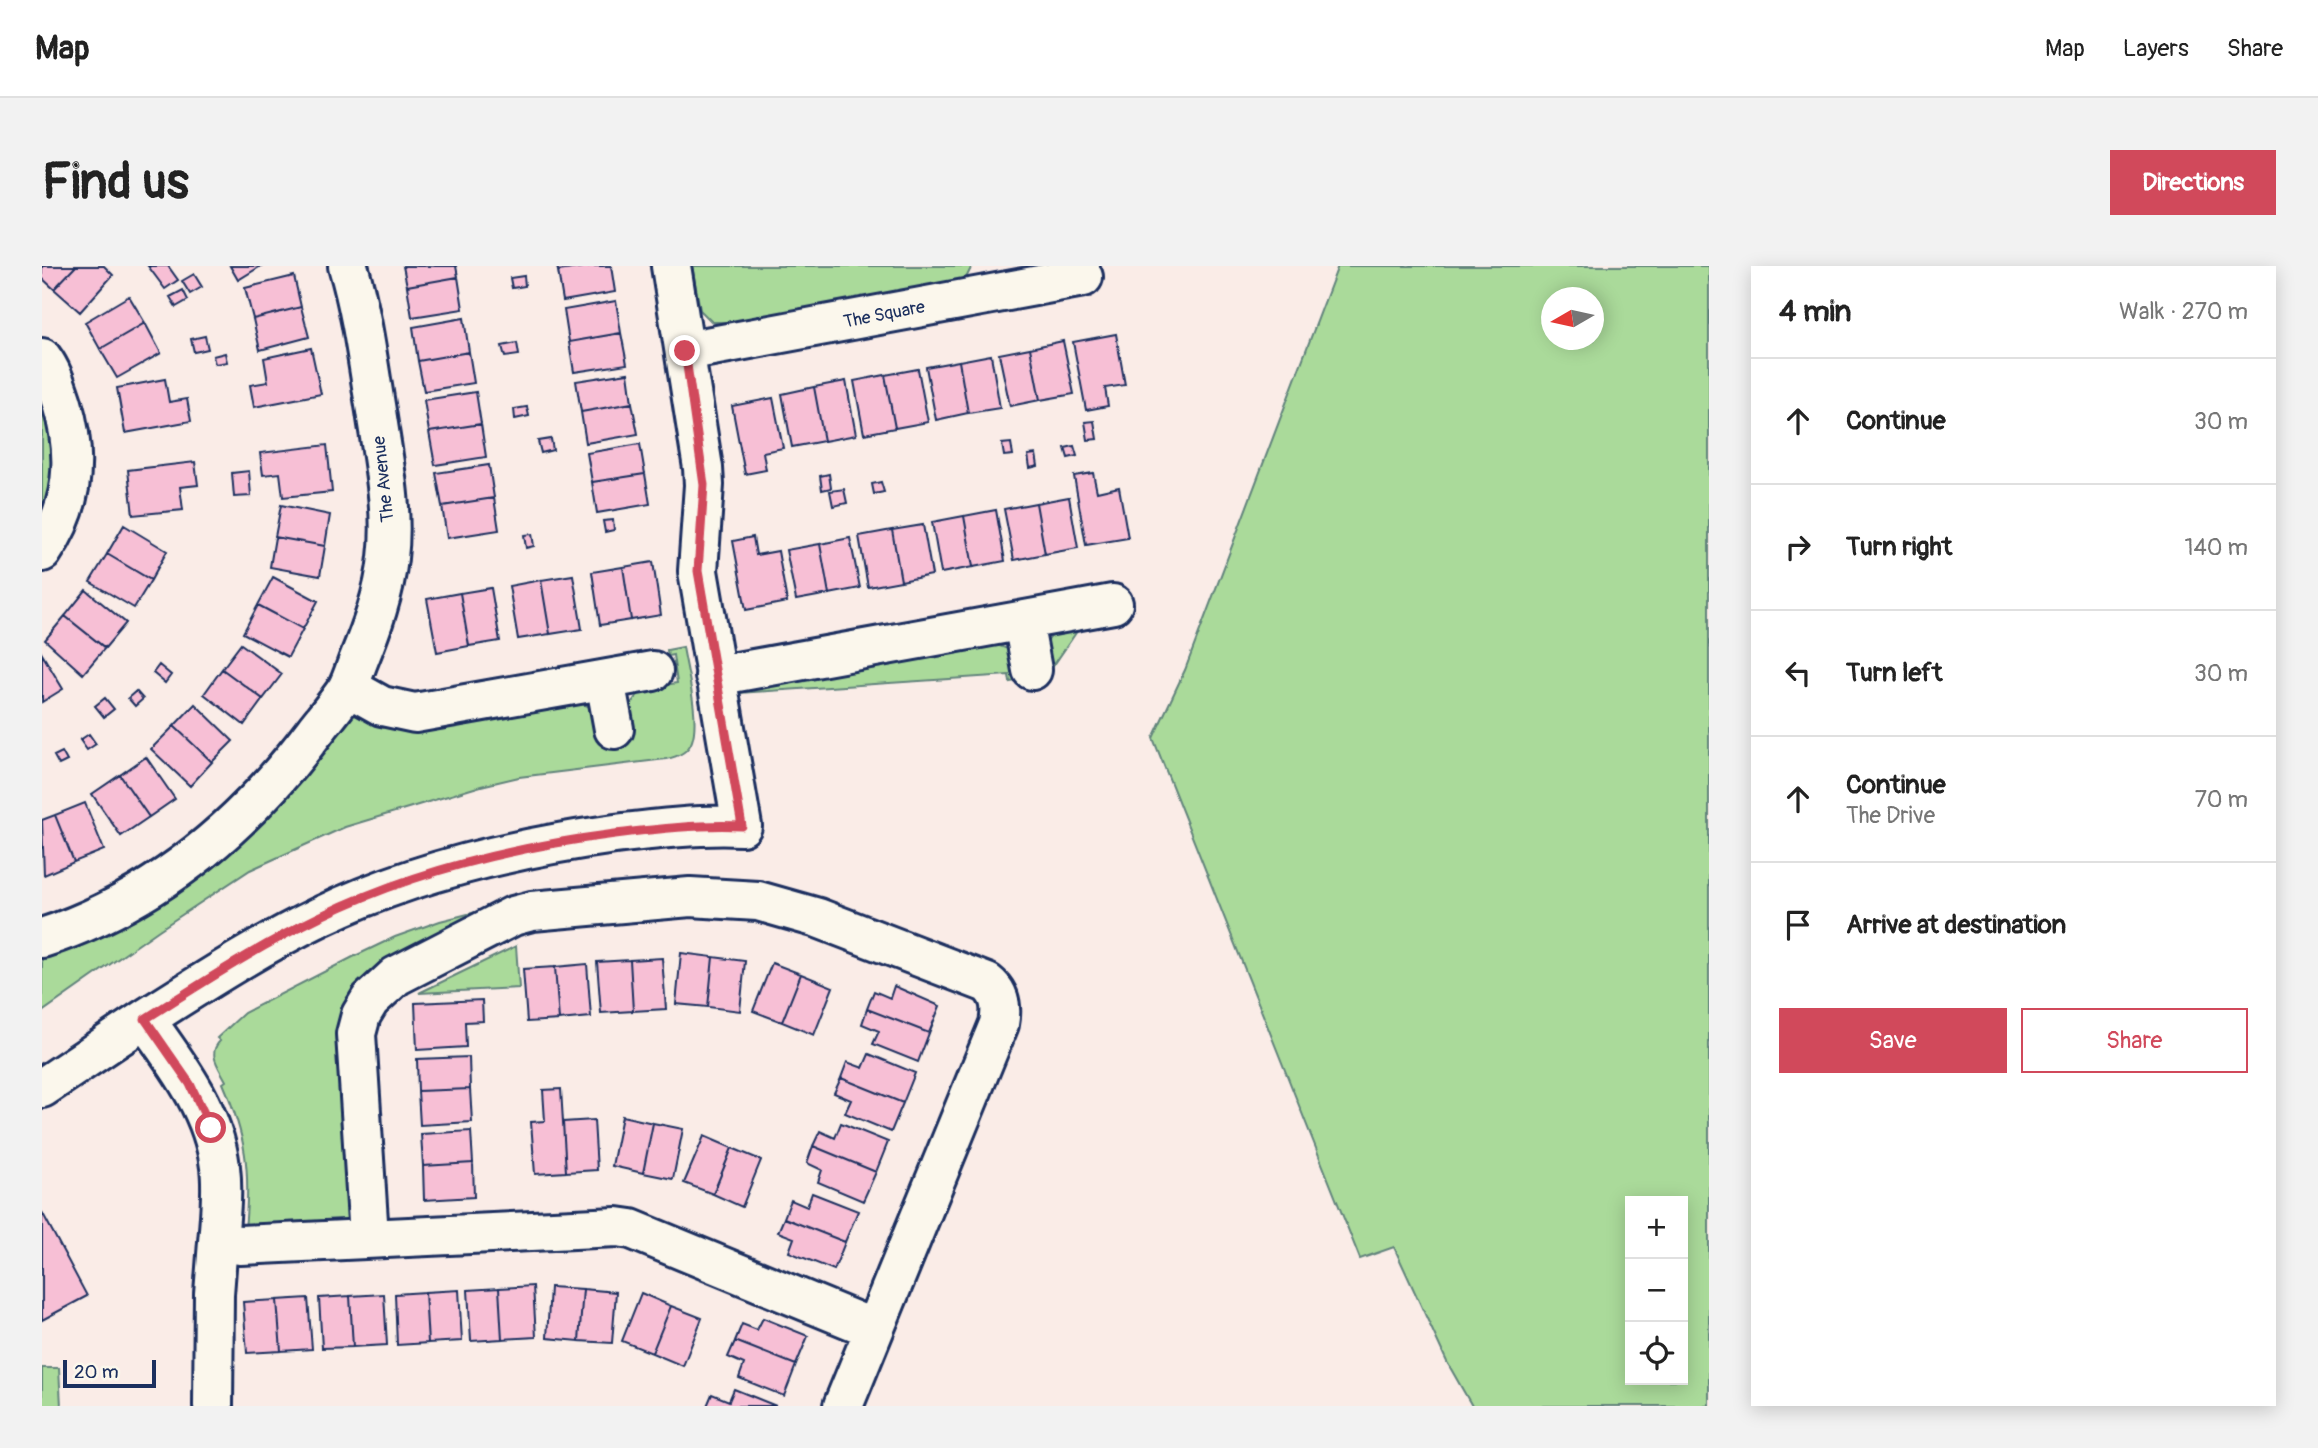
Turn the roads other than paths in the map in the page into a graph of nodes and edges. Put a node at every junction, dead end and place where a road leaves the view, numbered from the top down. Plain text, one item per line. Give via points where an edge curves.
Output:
1 (348, 266) edge
2 (671, 266) edge
3 (1083, 277) dead end
4 (988, 280) edge
5 (685, 351) junction
6 (42, 358) edge
7 (42, 552) edge
8 (1113, 604) dead end
9 (1023, 621) junction
10 (1032, 670) dead end
11 (653, 671) dead end
12 (715, 676) junction
13 (605, 680) junction
14 (348, 687) junction
15 (614, 729) dead end
16 (42, 938) edge
17 (145, 1019) junction
18 (42, 1088) edge
19 (369, 1237) junction
20 (218, 1242) junction
21 (874, 1329) junction
22 (213, 1406) edge
23 (843, 1406) edge

1 - 14 street, The Avenue via 365,341 389,525 382,595
2 - 5 street
3 - 4 street, The Square
4 - 5 street, The Square
5 - 12 street via 704,485 698,571
6 - 7 street via 68,422 73,461 62,514
8 - 9 street
9 - 10 street
9 - 12 street
11 - 13 street
12 - 17 street via 742,826 685,827 581,839 492,857 404,883 300,926
13 - 14 street via 415,713 382,706
13 - 15 street
14 - 16 street, The Avenue via 288,767 220,836 134,899
17 - 18 street
17 - 20 street via 190,1084 211,1128 220,1168
19 - 20 street via 240,1245
19 - 21 street via 631,1229
19 - 21 street via 356,1034 366,1007 381,988 396,976 521,914 690,897 758,901 818,918 987,983 999,998 999,1024
20 - 22 street
21 - 23 street

